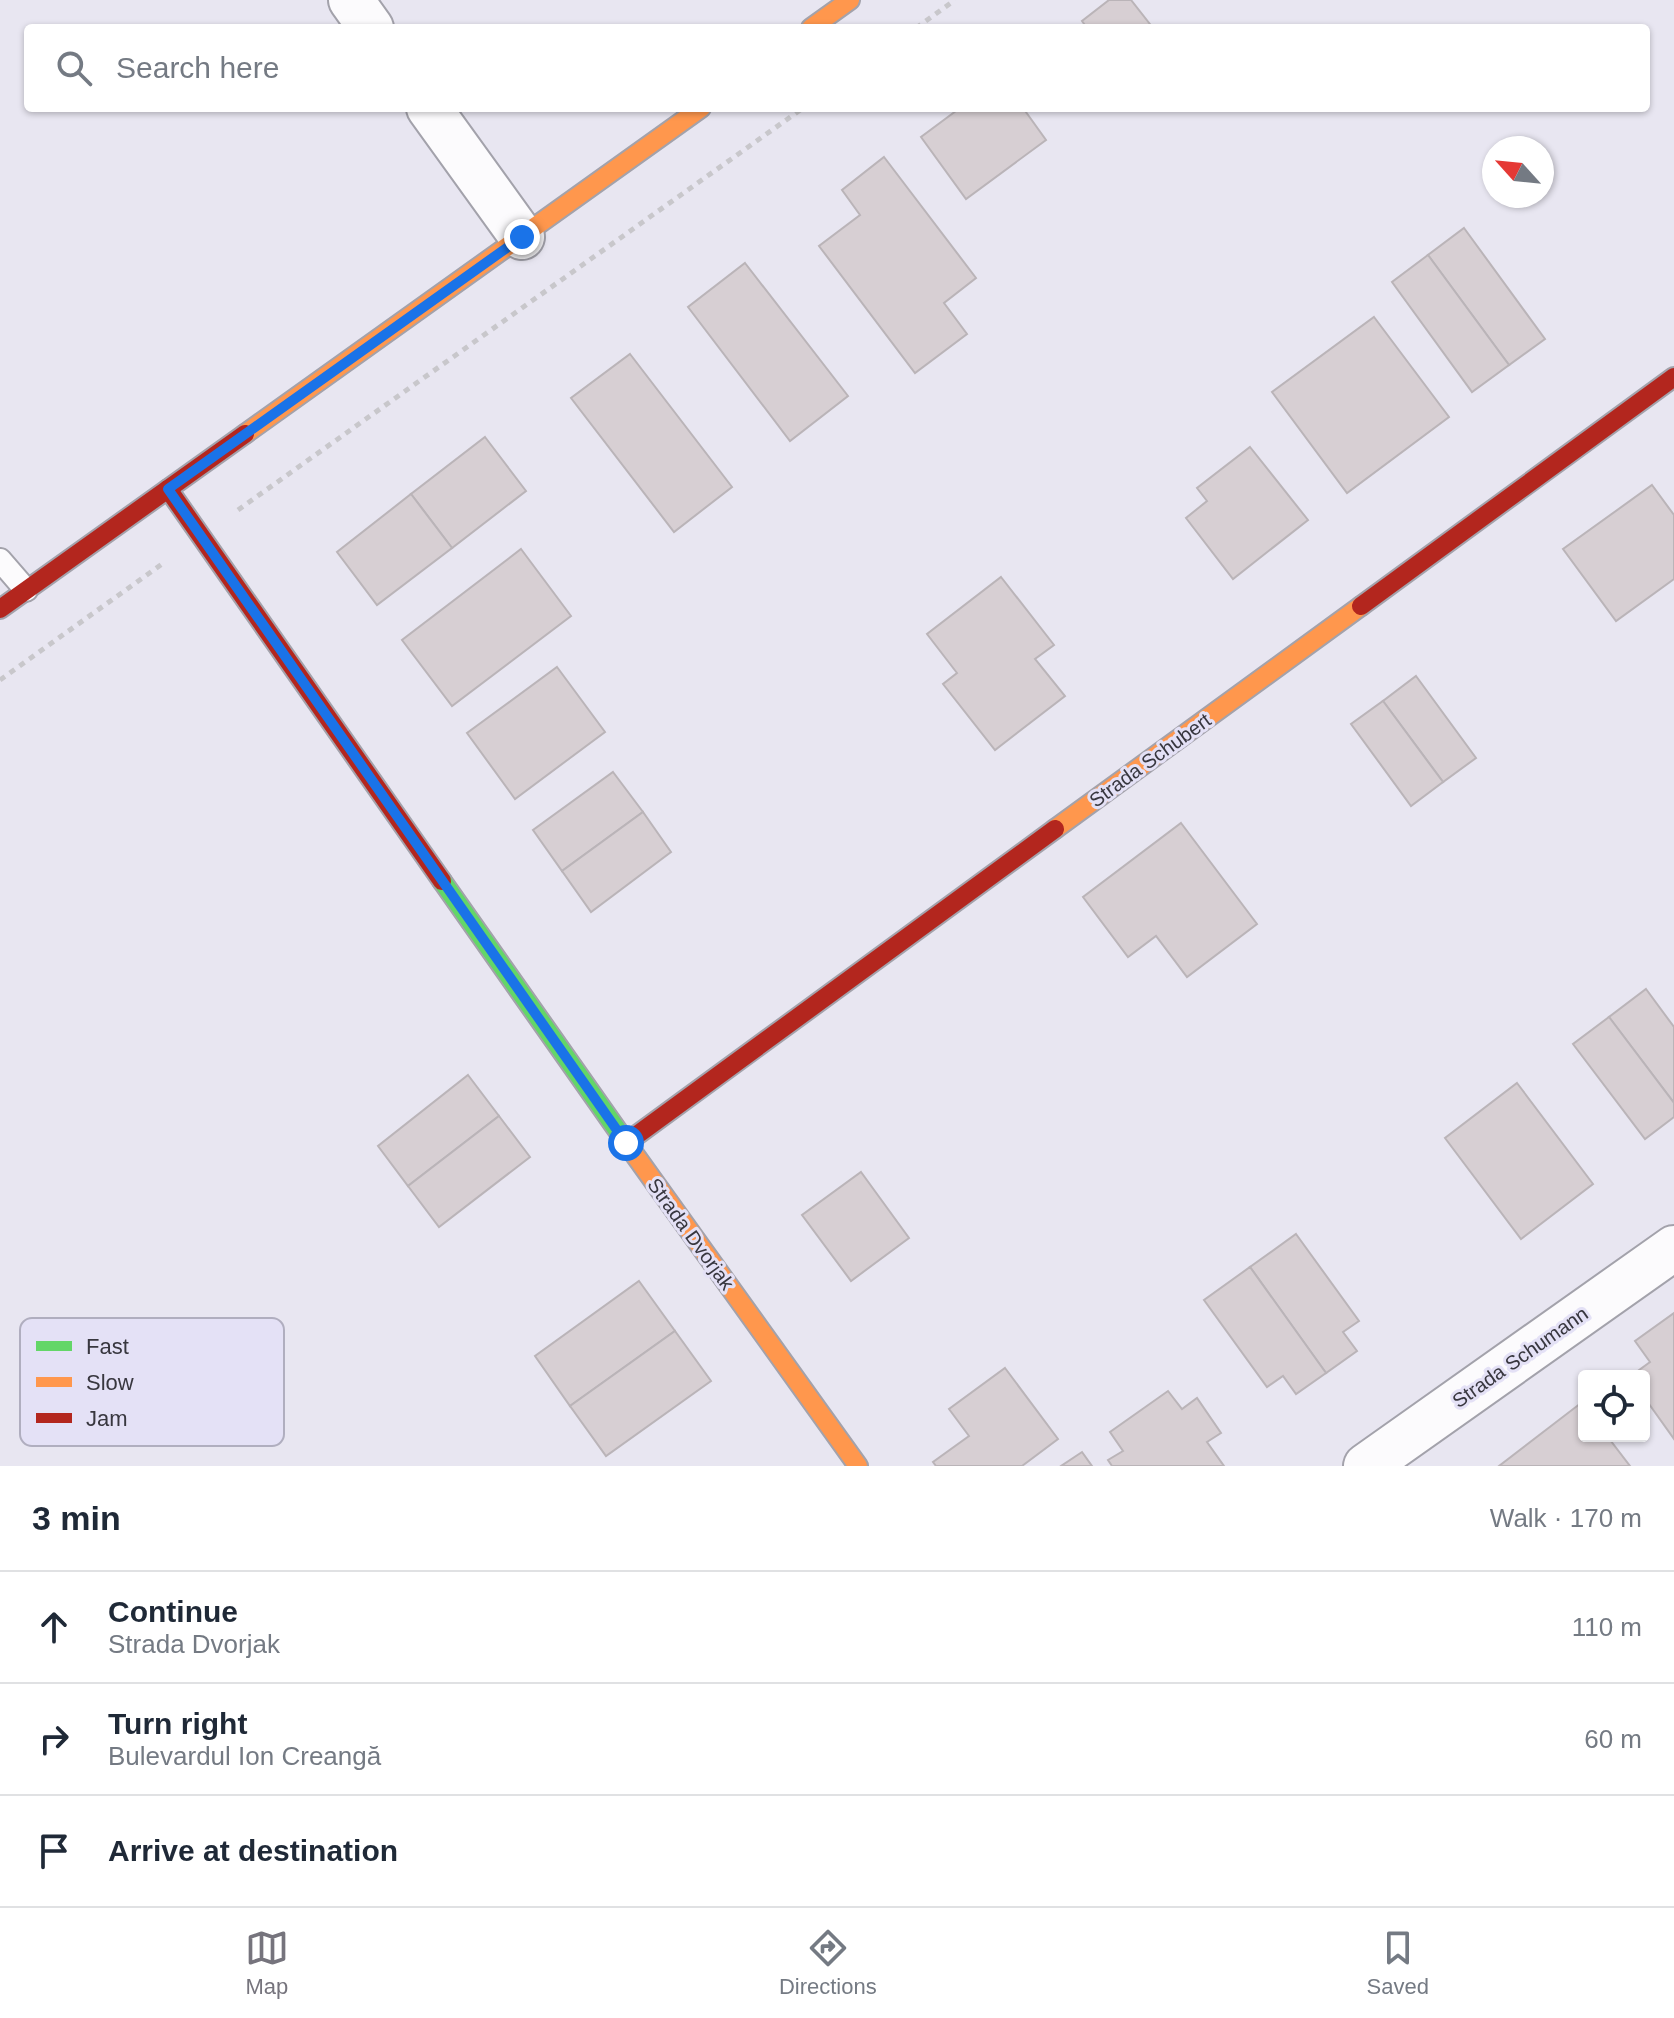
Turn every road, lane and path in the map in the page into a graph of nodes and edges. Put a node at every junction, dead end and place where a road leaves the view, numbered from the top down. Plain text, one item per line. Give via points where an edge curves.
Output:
1 (351, 0) edge
2 (850, 0) edge
3 (955, 0) edge
4 (368, 24) edge
5 (817, 24) edge
6 (922, 24) edge
7 (432, 112) edge
8 (695, 112) edge
9 (797, 112) edge
10 (522, 237) junction
11 (1674, 377) edge
12 (168, 489) junction
13 (201, 536) junction
14 (0, 560) edge
15 (26, 590) junction
16 (0, 609) edge
17 (0, 680) edge
18 (626, 1143) junction
19 (1674, 1248) edge
20 (858, 1466) edge
21 (1366, 1466) edge

1 - 4 street
2 - 5 street
3 - 6 path
7 - 10 street
8 - 10 street
9 - 13 path
10 - 12 street
11 - 18 street, Strada Schubert
12 - 13 street, Strada Dvorjak
12 - 15 street
13 - 17 path
13 - 18 street, Strada Dvorjak
14 - 15 lane
15 - 16 street
18 - 20 street, Strada Dvorjak
19 - 21 street, Strada Schumann

